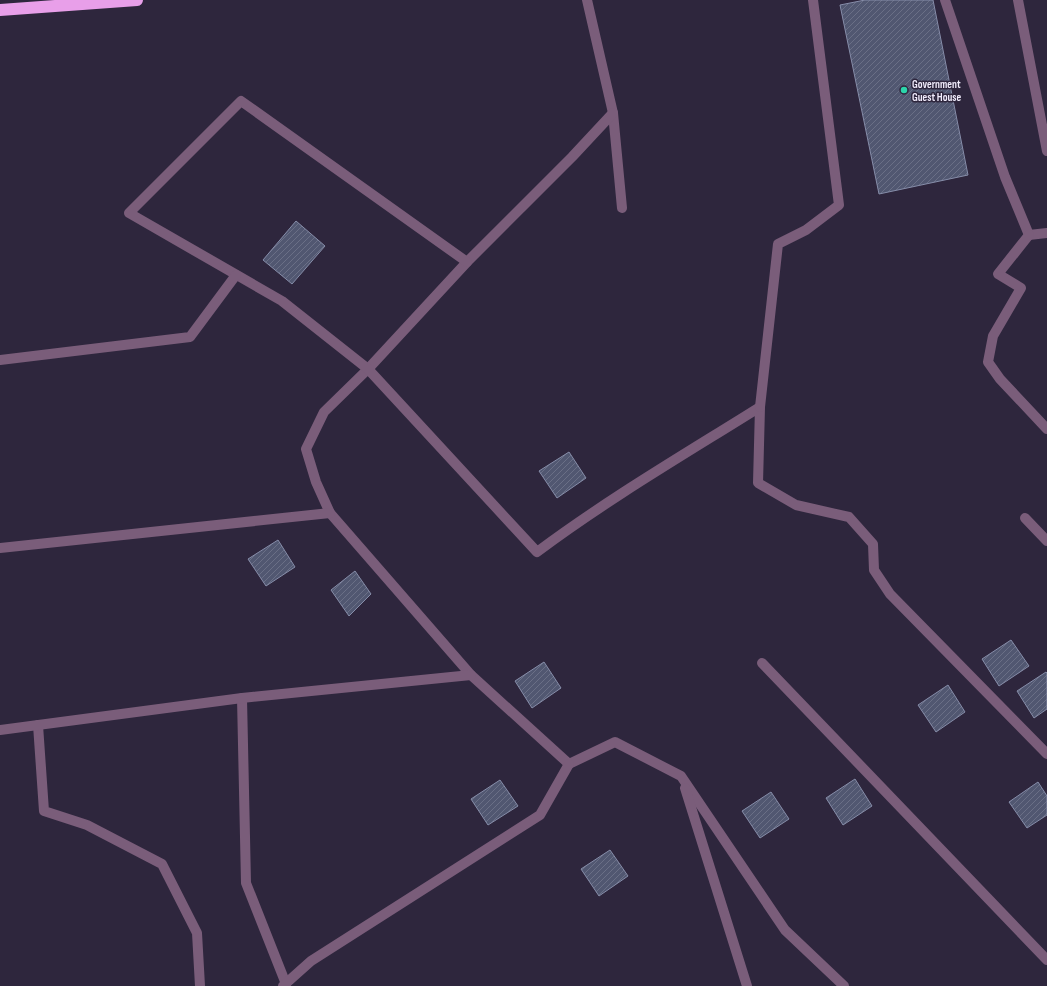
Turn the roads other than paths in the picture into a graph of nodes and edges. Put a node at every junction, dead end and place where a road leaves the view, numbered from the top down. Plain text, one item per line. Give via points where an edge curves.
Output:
1 (137, 0) edge
2 (587, 0) edge
3 (813, 0) edge
4 (945, 0) edge
5 (1018, 0) edge
6 (0, 10) edge
7 (612, 113) junction
8 (1047, 152) edge
9 (622, 208) dead end
10 (1047, 233) edge
11 (1029, 235) junction
12 (467, 262) junction
13 (236, 275) junction
14 (0, 360) edge
15 (368, 369) junction
16 (760, 407) junction
17 (1047, 429) edge
18 (330, 513) junction
19 (1025, 518) dead end
20 (1047, 541) edge
21 (0, 548) edge
22 (762, 663) dead end
23 (471, 675) junction
24 (242, 698) junction
25 (38, 724) junction
26 (0, 730) edge
27 (1047, 754) edge
28 (569, 764) junction
29 (681, 776) junction
30 (1047, 960) edge
31 (284, 985) edge
32 (200, 986) edge
33 (747, 986) edge
34 (844, 986) edge

1 - 6 highway
2 - 7 street
3 - 16 street via 839,205 806,230 778,244
4 - 11 street via 1005,177
5 - 8 street
7 - 9 street
7 - 12 street via 572,157
10 - 11 street
11 - 17 street via 998,274 1021,288 993,336 988,362 1000,379
12 - 13 street via 241,101 129,213
12 - 15 street
13 - 14 street via 190,337
13 - 15 street via 282,301
15 - 16 street via 537,552 586,516
15 - 18 street via 324,412 306,449 316,482
16 - 27 street via 758,483 796,505 849,517 873,544 874,570 890,594
18 - 21 street
18 - 23 street
19 - 20 street
22 - 30 street
23 - 24 street
23 - 28 street
24 - 25 street
24 - 31 street via 246,883
25 - 26 street
25 - 32 street via 44,811 87,825 162,864 197,933
28 - 29 street via 615,742
28 - 31 street via 540,815 311,961
29 - 33 street
29 - 34 street via 786,930

